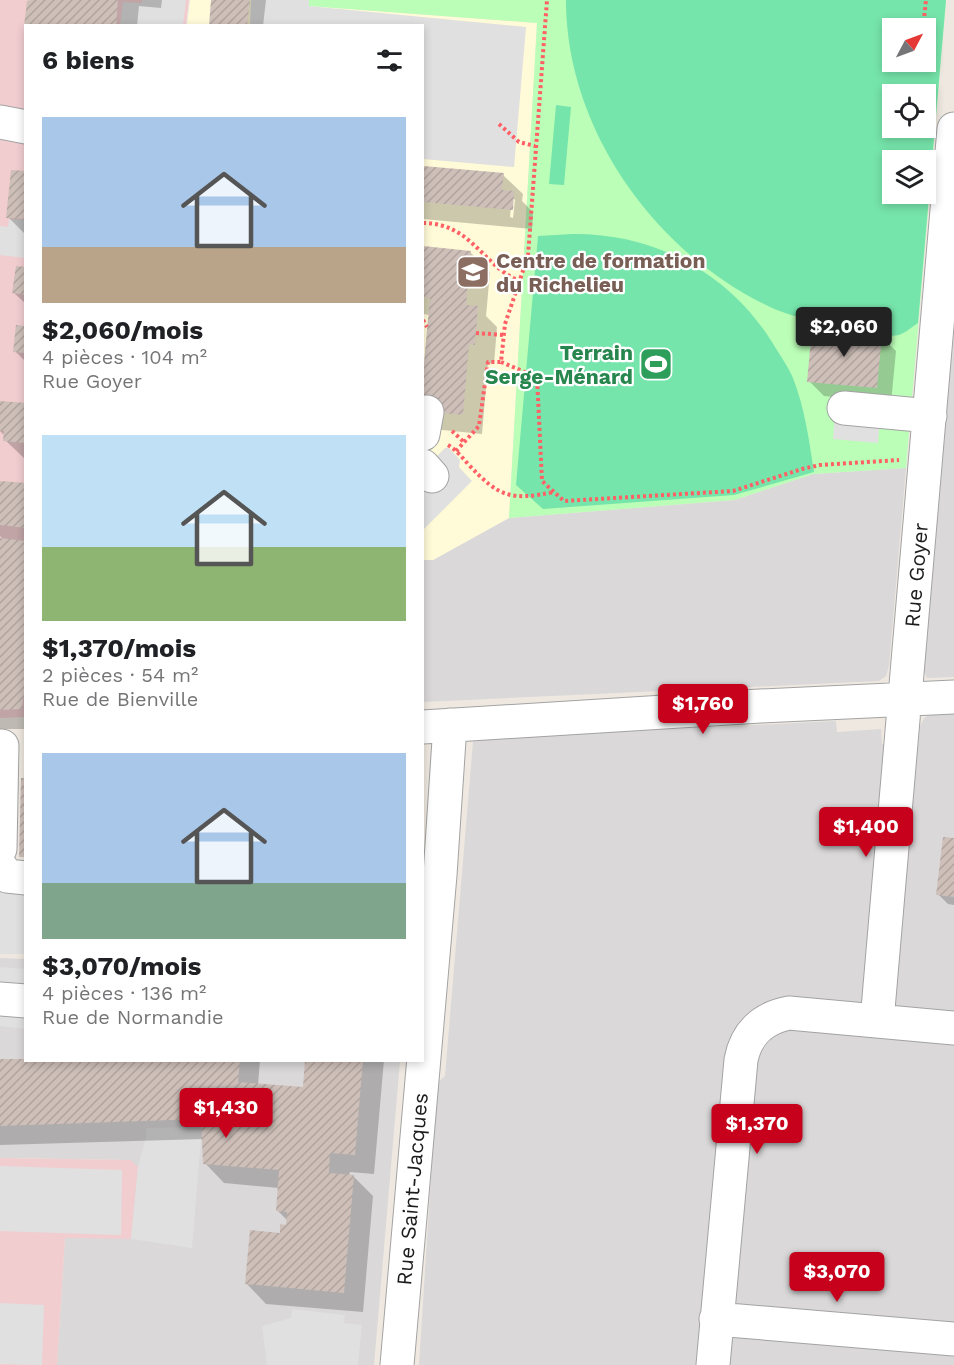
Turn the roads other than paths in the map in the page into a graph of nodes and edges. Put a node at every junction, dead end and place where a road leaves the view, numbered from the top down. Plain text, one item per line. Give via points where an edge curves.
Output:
1 (0, 122) edge
2 (24, 127) edge
3 (954, 129) edge
4 (844, 408) dead end
5 (930, 416) junction
6 (954, 697) edge
7 (906, 700) junction
8 (436, 726) edge
9 (9, 745) edge
10 (0, 849) edge
11 (0, 866) edge
12 (24, 878) edge
13 (0, 999) edge
14 (24, 1001) edge
15 (877, 1021) junction
16 (954, 1028) edge
17 (424, 1057) edge
18 (424, 1062) edge
19 (717, 1318) junction
20 (954, 1339) edge
21 (397, 1365) edge
22 (712, 1365) edge

1 - 2 street
3 - 5 street, Rue Goyer
4 - 5 street
5 - 7 street, Rue Goyer
6 - 7 street
7 - 8 street
7 - 15 street, Rue Goyer
8 - 17 street, Rue Saint-Jacques via 437,908
9 - 10 street
11 - 12 street via 7,876
13 - 14 street
15 - 16 street
15 - 19 street via 789,1013 766,1021 749,1038 741,1060
18 - 21 street, Rue Saint-Jacques
19 - 20 street
19 - 22 street

